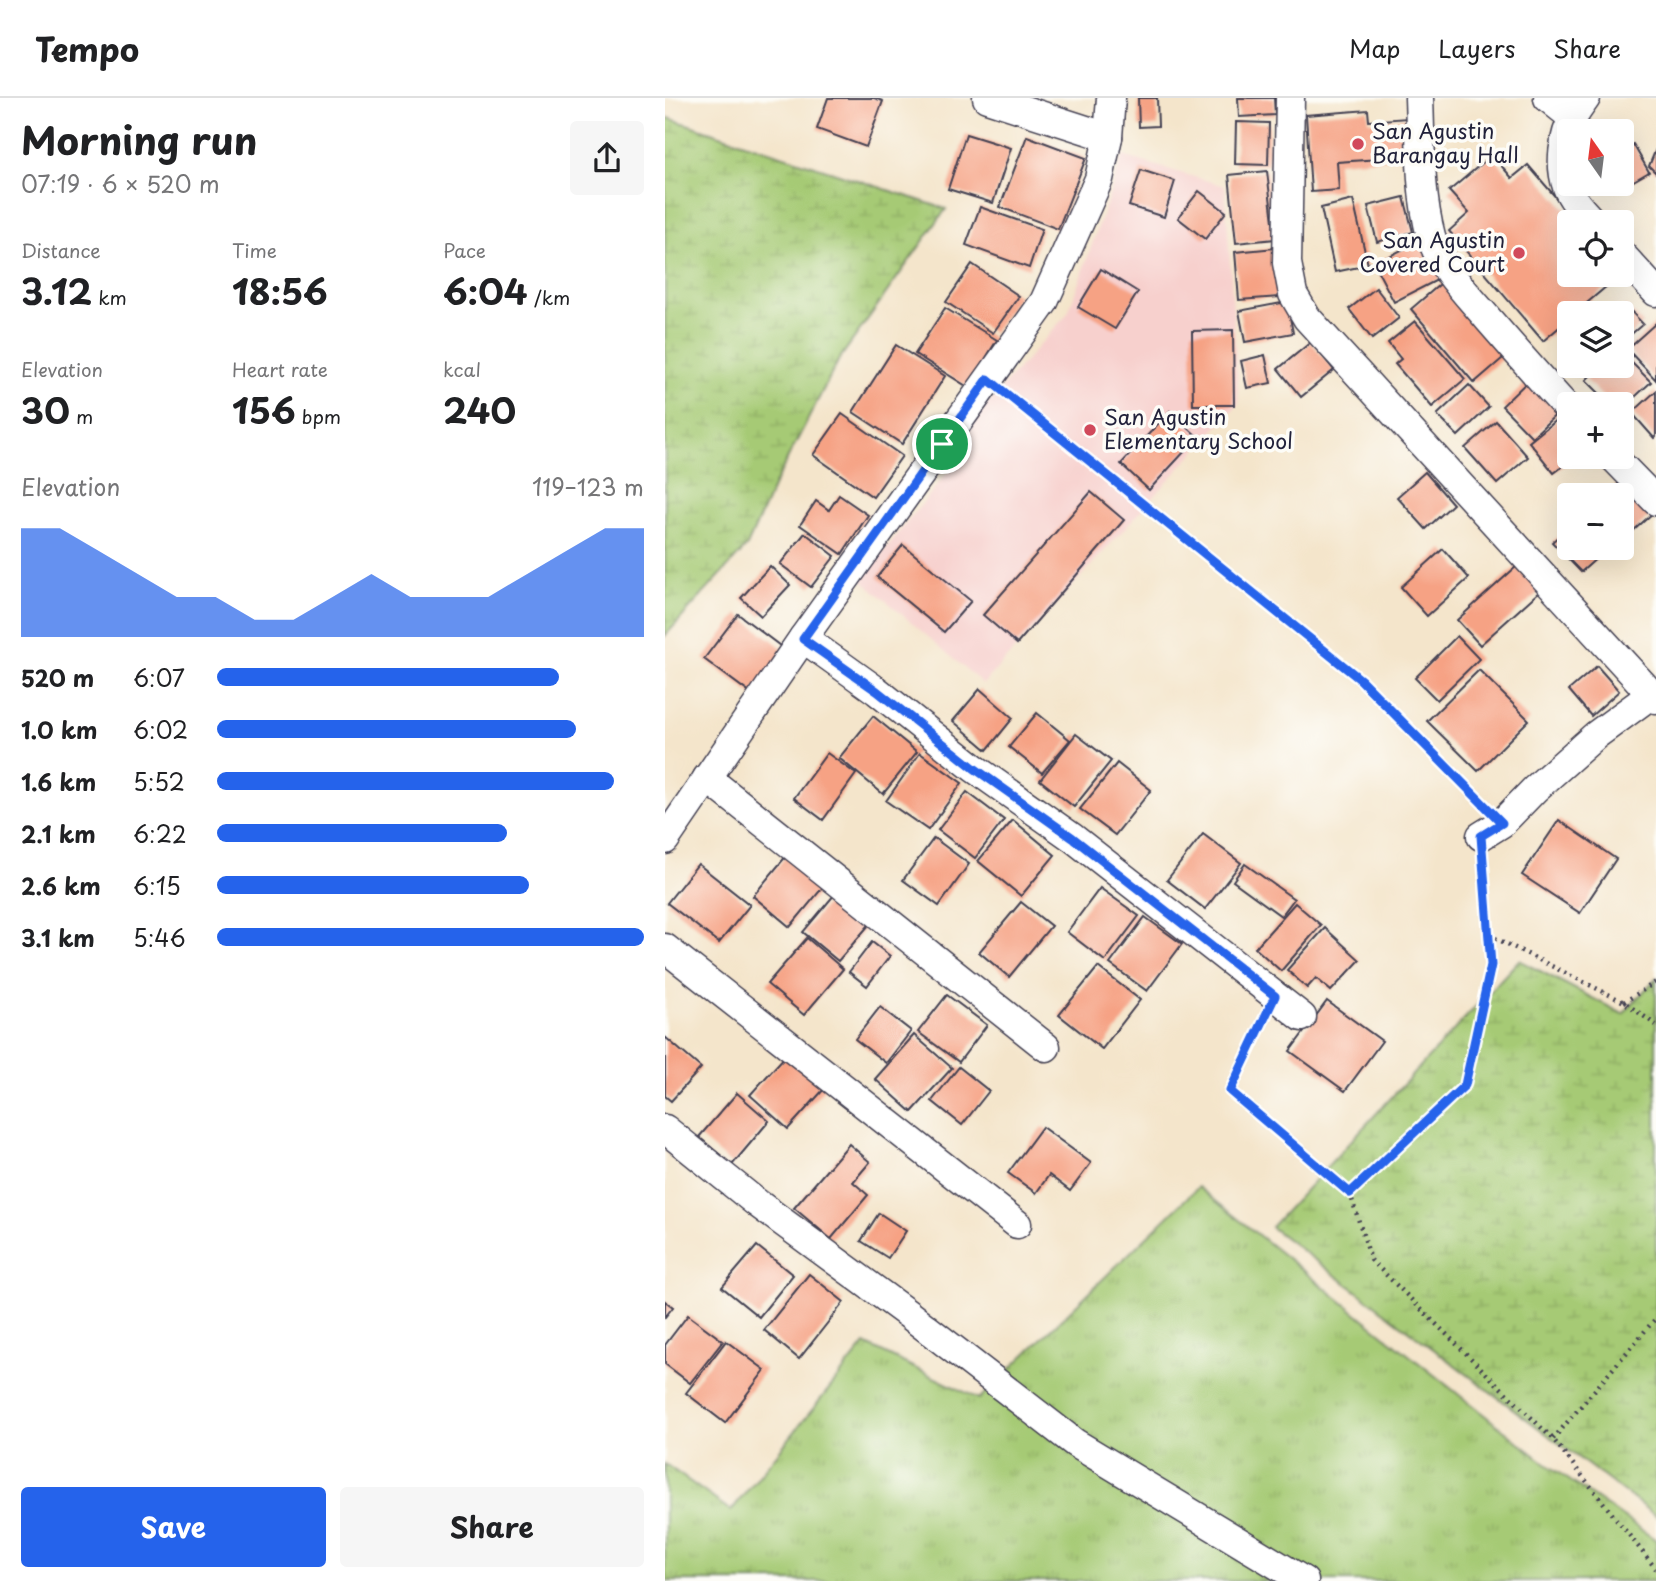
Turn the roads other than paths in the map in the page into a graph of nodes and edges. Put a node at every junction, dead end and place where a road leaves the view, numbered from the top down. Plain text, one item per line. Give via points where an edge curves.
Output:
1 (987, 98) edge
2 (1111, 98) edge
3 (1294, 98) edge
4 (1419, 98) edge
5 (1548, 98) edge
6 (1579, 108) edge
7 (1108, 137) junction
8 (1582, 210) edge
9 (1634, 268) edge
10 (1656, 292) edge
11 (1557, 397) edge
12 (1625, 469) edge
13 (1656, 501) edge
14 (803, 639) junction
15 (1654, 696) edge
16 (707, 778) junction
17 (1492, 830) road end
18 (665, 840) edge
19 (665, 948) edge
20 (1302, 1017) dead end
21 (1046, 1047) dead end
22 (665, 1129) edge
23 (1017, 1224) dead end
24 (1304, 1581) edge

1 - 7 street
2 - 7 street
3 - 15 street via 1287,263 1293,294 1307,318
4 - 11 street via 1424,196 1431,237 1442,261
5 - 6 street
6 - 8 street via 1564,145 1563,165 1567,187
7 - 14 street via 1100,179 1044,302
9 - 10 street
12 - 13 street
14 - 16 street
14 - 20 street via 1073,838
15 - 17 street via 1586,744
16 - 18 street
16 - 21 street
19 - 23 street
22 - 24 street via 1075,1443

